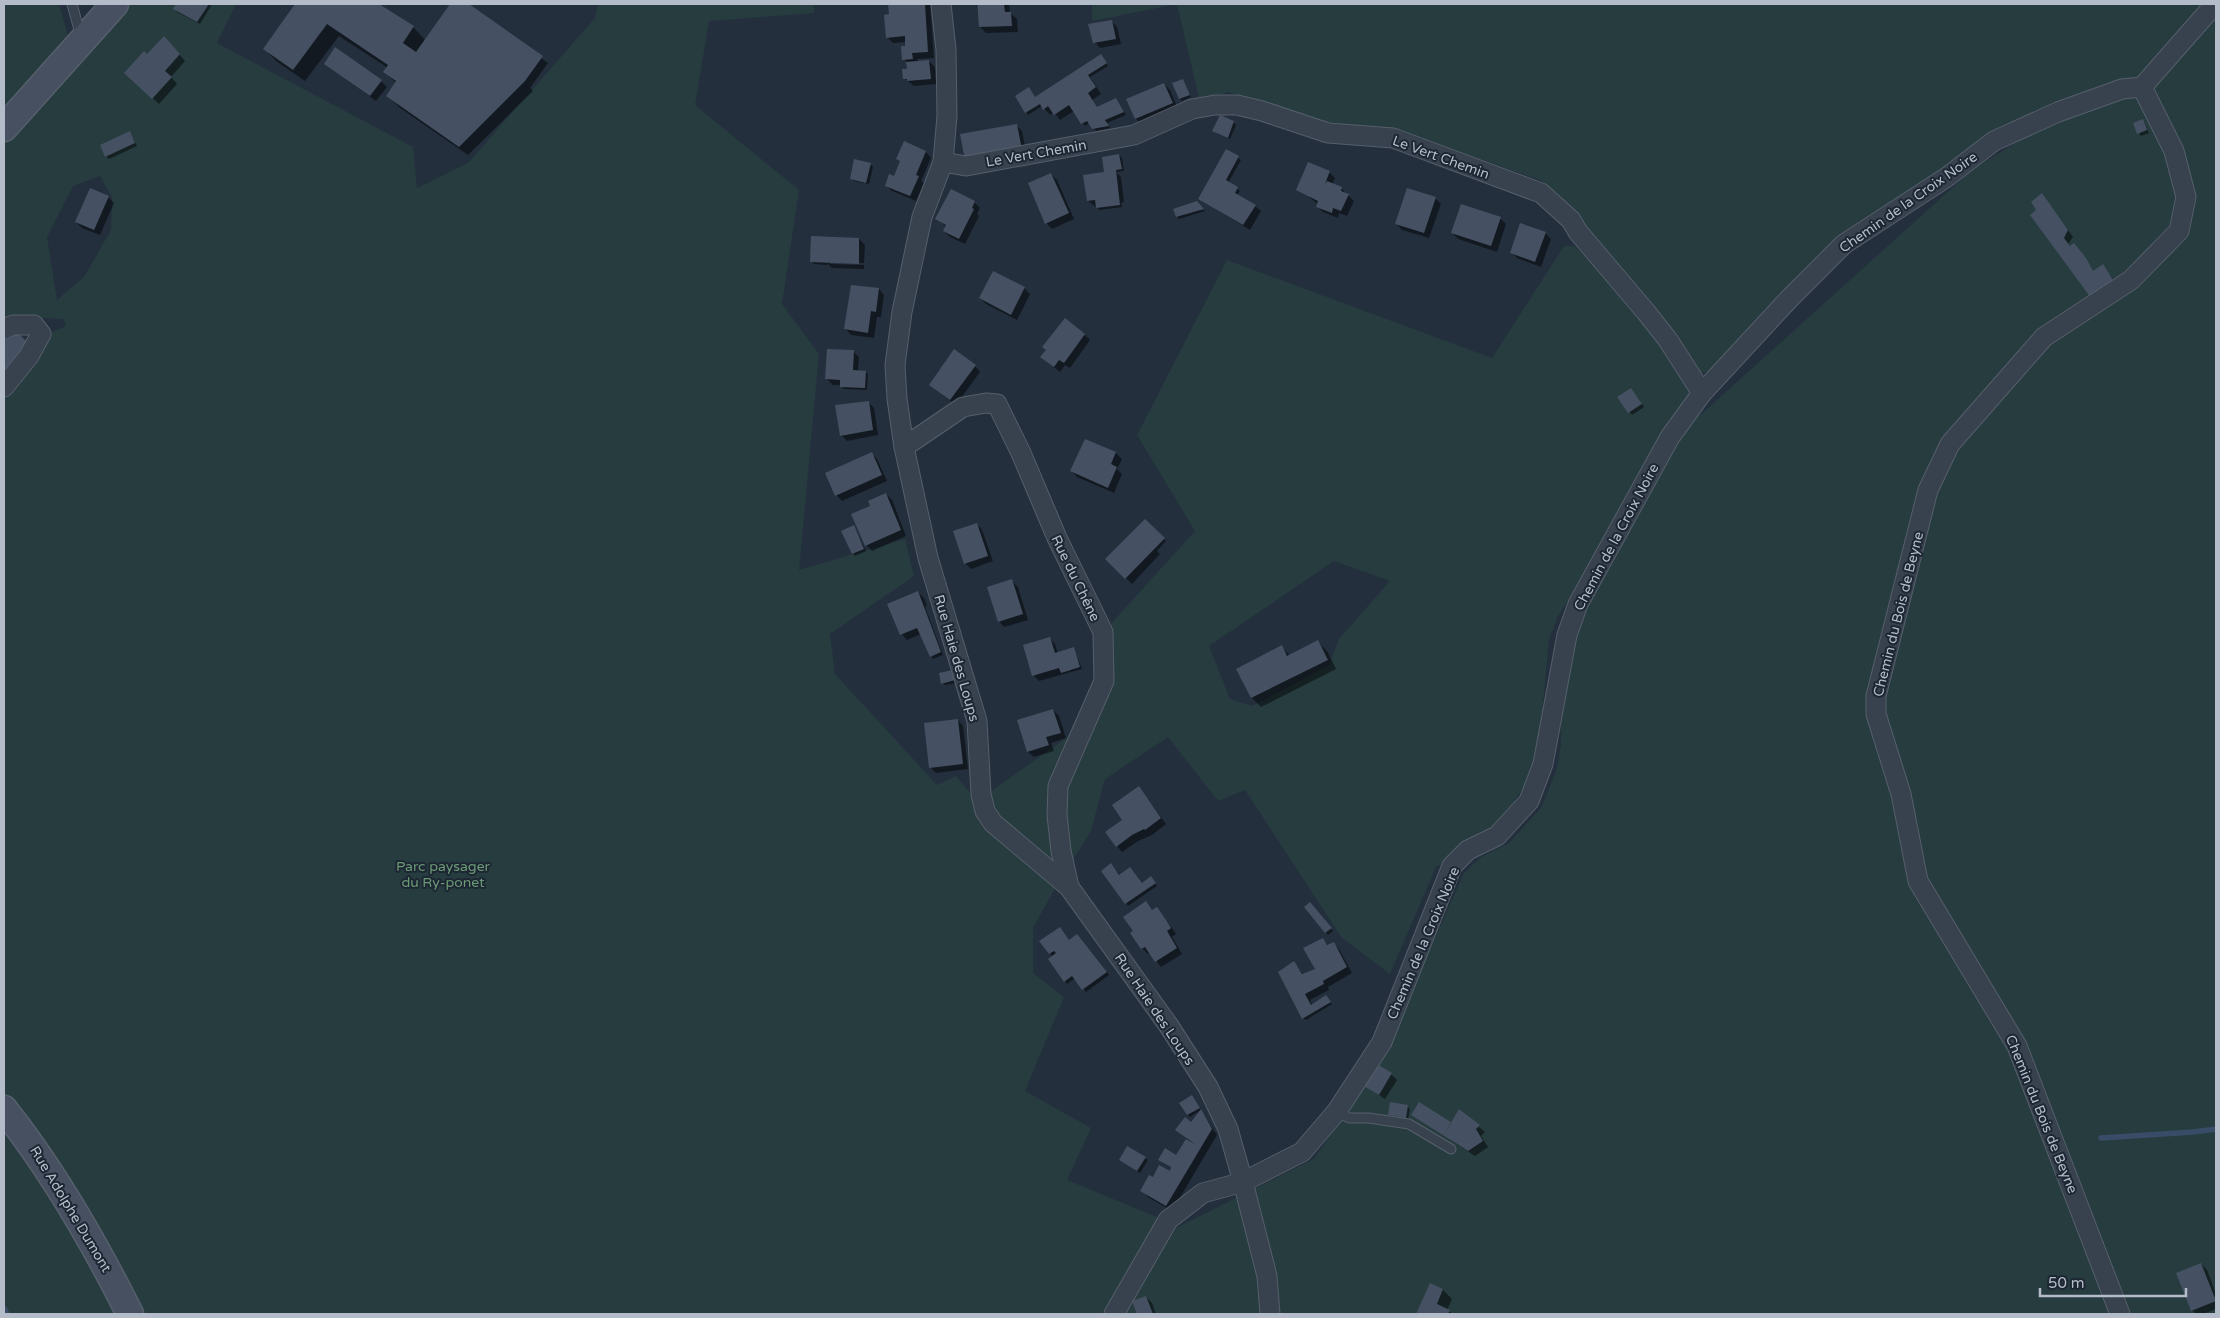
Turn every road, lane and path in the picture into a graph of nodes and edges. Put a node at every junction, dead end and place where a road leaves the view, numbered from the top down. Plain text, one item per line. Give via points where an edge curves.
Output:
1 (72, 4) edge
2 (115, 4) edge
3 (2212, 4) edge
4 (942, 8) edge
5 (82, 41) junction
6 (2142, 87) junction
7 (4, 128) edge
8 (943, 162) junction
9 (4, 329) edge
10 (4, 387) edge
11 (1702, 393) junction
12 (904, 447) junction
13 (1069, 887) junction
14 (4, 1109) edge
15 (1337, 1111) junction
16 (1451, 1150) dead end
17 (1243, 1182) junction
18 (130, 1314) edge
19 (1114, 1314) edge
20 (1270, 1314) edge
21 (2120, 1314) edge

1 - 5 lane
2 - 5 main road
3 - 6 street
4 - 8 street, Rue Haie des Loups via 947,116
5 - 7 main road
6 - 11 street, Chemin de la Croix Noire via 2122,89 2058,112 1994,141 1947,177 1844,244 1788,299
6 - 21 street, Chemin du Bois de Beyne via 2174,150 2186,197 2179,230 2131,280 2044,337 1950,444 1928,490 1876,696 1876,714 1902,794 1918,880 2017,1046
8 - 11 street, Le Vert Chemin via 966,166 1134,135 1192,110 1215,105 1237,105 1262,111 1328,133 1392,138 1541,193 1571,220 1646,312
8 - 12 street, Rue Haie des Loups via 922,217 902,312 895,365 896,399
9 - 10 street via 13,325 34,325 41,334
11 - 15 street, Chemin de la Croix Noire via 1670,437 1578,604 1567,634 1543,764 1529,801 1497,836 1468,850 1452,866 1382,1042
12 - 13 street, Rue Haie des Loups via 928,558 978,721 981,794 985,811 993,823
12 - 13 street, Rue du Chêne via 963,407 997,404 1103,632 1104,681 1058,786 1057,815
13 - 17 street, Rue Haie des Loups via 1169,1026 1208,1088 1228,1129
14 - 18 main road, Rue Adolphe Dumont via 32,1144 86,1230
15 - 16 lane via 1349,1118 1409,1124
15 - 17 street, Chemin de la Croix Noire via 1302,1152
17 - 19 street, Chemin de la Croix Noire via 1203,1193 1168,1220
17 - 20 street, Rue Haie des Loups via 1267,1276

